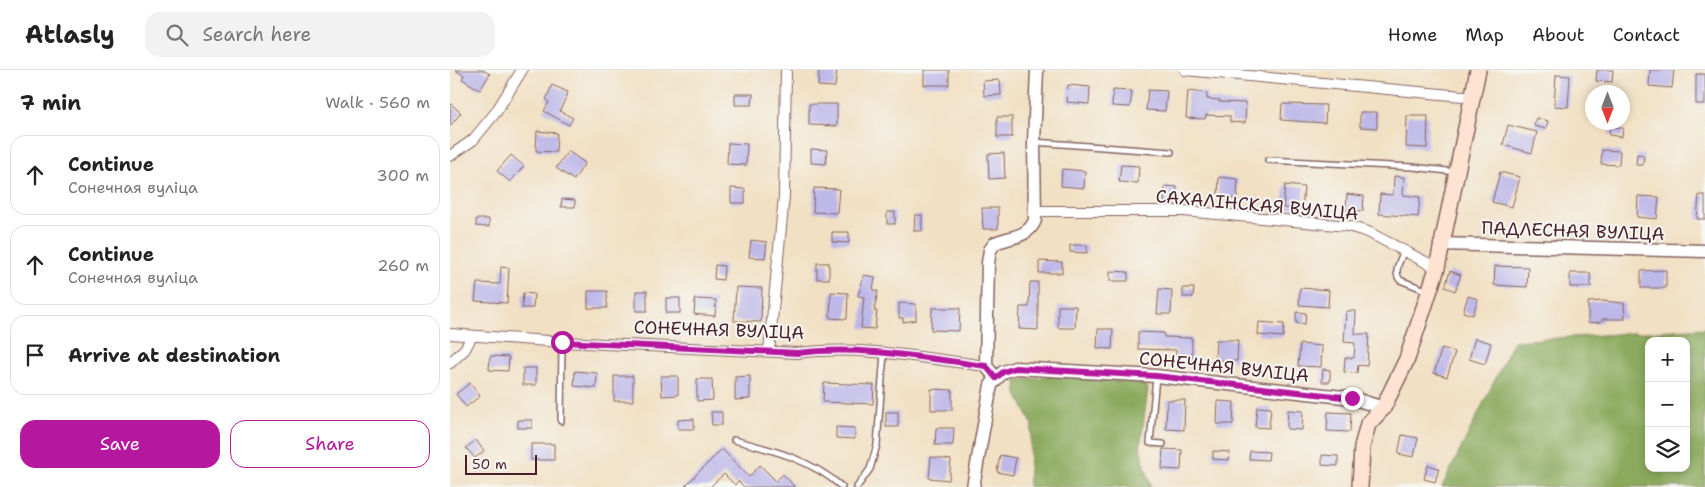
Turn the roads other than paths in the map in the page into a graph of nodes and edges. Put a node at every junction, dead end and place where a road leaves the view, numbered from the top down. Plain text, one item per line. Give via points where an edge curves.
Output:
1 (522, 70) edge
2 (786, 70) edge
3 (1037, 70) edge
4 (1185, 70) edge
5 (1478, 70) edge
6 (1473, 97) junction
7 (1034, 142) junction
8 (1171, 152) dead end
9 (450, 156) edge
10 (1268, 160) dead end
11 (1457, 172) junction
12 (1035, 212) junction
13 (1440, 244) junction
14 (1404, 250) junction
15 (1705, 252) edge
16 (1437, 268) junction
17 (1428, 291) junction
18 (450, 334) edge
19 (472, 336) junction
20 (562, 342) junction
21 (769, 352) junction
22 (884, 353) junction
23 (450, 363) edge
24 (986, 366) junction
25 (998, 376) junction
26 (1156, 376) junction
27 (1383, 408) junction
28 (560, 421) dead end
29 (734, 440) dead end
30 (1163, 444) dead end
31 (842, 487) edge
32 (858, 487) edge
33 (973, 487) edge
34 (1360, 487) edge

1 - 9 street via 496,112 473,140
2 - 21 street via 784,196
3 - 7 street
4 - 6 street
5 - 6 main road
6 - 11 main road
7 - 8 lane
7 - 12 street
10 - 11 lane
11 - 13 main road
12 - 14 street, САХАЛІНСКАЯ ВУЛІЦА via 1184,211 1348,226
12 - 24 street via 1032,228 1024,234 995,243 990,250
13 - 15 street, ПАДЛЕСНАЯ ВУЛІЦА
13 - 16 main road
14 - 16 street, САХАЛІНСКАЯ ВУЛІЦА
14 - 17 lane via 1398,277
16 - 17 main road
17 - 27 main road via 1407,359
18 - 19 street, СОНЕЧНАЯ ВУЛІЦА
19 - 20 street, СОНЕЧНАЯ ВУЛІЦА
19 - 23 street via 465,349
20 - 21 street, СОНЕЧНАЯ ВУЛІЦА
20 - 28 lane
21 - 22 street, СОНЕЧНАЯ ВУЛІЦА via 798,353 826,349
22 - 24 street, СОНЕЧНАЯ ВУЛІЦА
22 - 32 lane via 877,446 870,469
24 - 25 street
25 - 26 street, СОНЕЧНАЯ ВУЛІЦА via 1015,368
25 - 33 street via 991,385 985,411
26 - 27 street, СОНЕЧНАЯ ВУЛІЦА via 1352,398
26 - 30 lane via 1150,443
27 - 34 main road via 1368,424 1362,447
29 - 31 lane via 798,459 829,475

